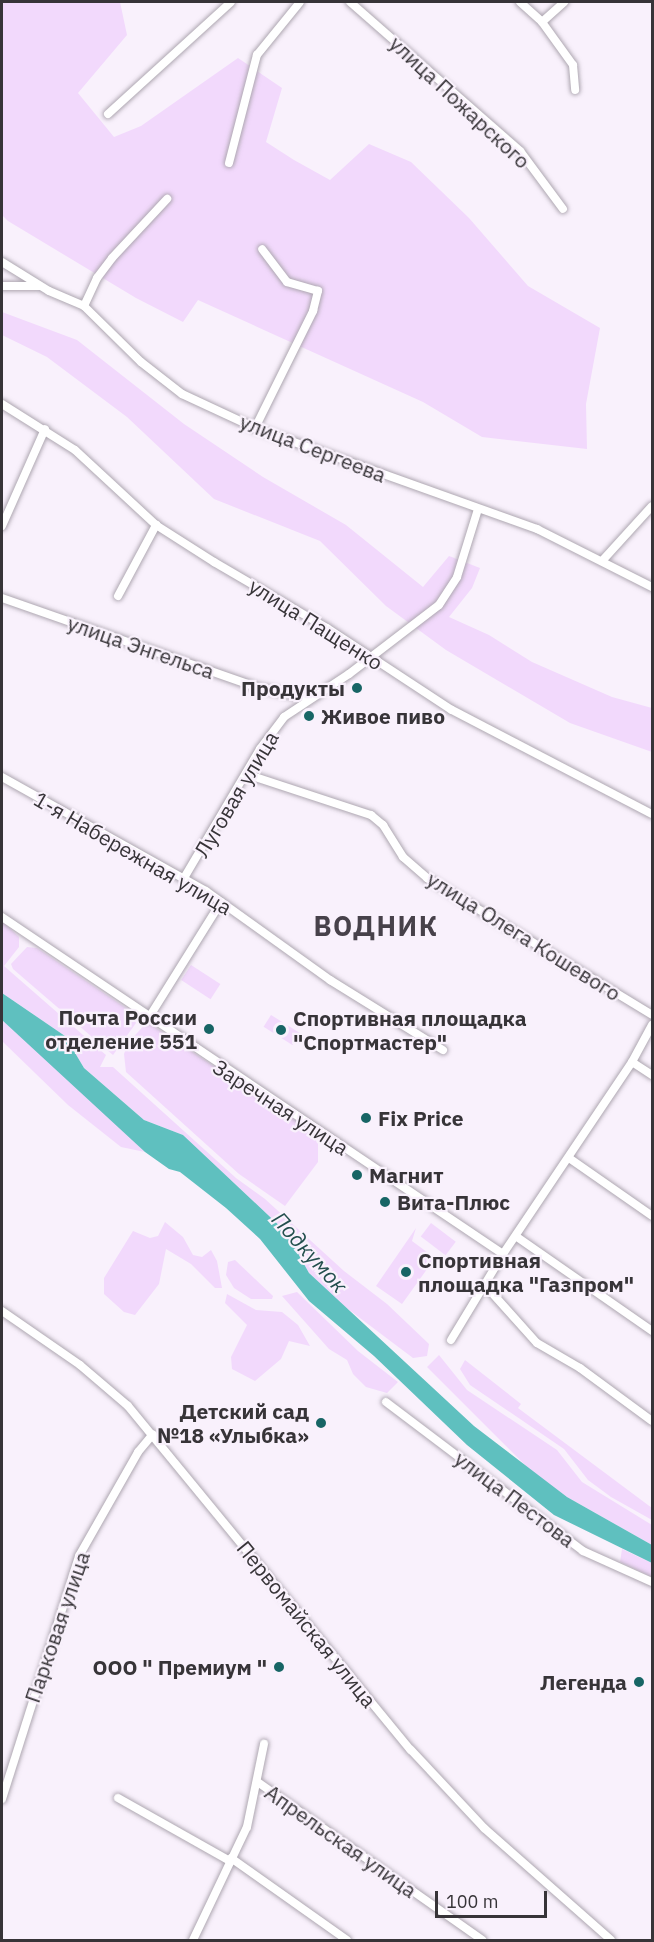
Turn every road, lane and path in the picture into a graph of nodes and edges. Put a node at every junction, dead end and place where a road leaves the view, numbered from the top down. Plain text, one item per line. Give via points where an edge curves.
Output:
1 (231, 2) edge
2 (300, 2) edge
3 (350, 2) edge
4 (520, 2) edge
5 (564, 2) edge
6 (542, 22) junction
7 (575, 90) dead end
8 (108, 114) dead end
9 (229, 163) dead end
10 (167, 199) dead end
11 (563, 209) dead end
12 (262, 249) dead end
13 (2, 262) edge
14 (40, 285) junction
15 (2, 286) edge
16 (84, 306) junction
17 (2, 404) edge
18 (255, 428) junction
19 (45, 429) junction
20 (652, 506) edge
21 (478, 509) junction
22 (2, 523) edge
23 (156, 525) junction
24 (602, 561) junction
25 (652, 587) edge
26 (118, 596) dead end
27 (2, 598) edge
28 (370, 657) junction
29 (281, 694) junction
30 (313, 698) junction
31 (291, 710) junction
32 (246, 774) junction
33 (2, 777) edge
34 (652, 814) edge
35 (184, 878) junction
36 (221, 902) junction
37 (2, 917) edge
38 (652, 1015) edge
39 (148, 1019) junction
40 (652, 1024) edge
41 (443, 1050) dead end
42 (632, 1062) junction
43 (652, 1075) edge
44 (568, 1158) junction
45 (652, 1216) edge
46 (517, 1237) junction
47 (503, 1254) junction
48 (484, 1284) junction
49 (2, 1311) edge
50 (652, 1331) edge
51 (452, 1340) dead end
52 (386, 1402) dead end
53 (652, 1421) edge
54 (153, 1434) junction
55 (652, 1582) edge
56 (264, 1744) dead end
57 (259, 1784) junction
58 (118, 1798) dead end
59 (2, 1799) edge
60 (230, 1859) junction
61 (193, 1941) edge
62 (347, 1941) edge
63 (482, 1941) edge
64 (611, 1941) edge

1 - 8 street
2 - 9 street via 257,55
3 - 11 street, улица Пожарского via 520,152
4 - 6 street
5 - 6 street
6 - 7 street via 573,64
10 - 16 street via 112,258
12 - 18 street via 287,282 318,291 313,310
13 - 14 street, улица Сергеева
14 - 15 street
14 - 16 street, улица Сергеева
16 - 18 street, улица Сергеева via 141,362 182,394
17 - 19 street, улица Пащенко
18 - 21 street, улица Сергеева
19 - 22 street
19 - 23 street, улица Пащенко via 96,466
20 - 24 street
21 - 24 street, улица Сергеева via 537,529
21 - 28 street, Луговая улица via 457,577 439,605
23 - 26 street
23 - 28 street, улица Пащенко
24 - 25 street, улица Сергеева
27 - 29 street, улица Энгельса
28 - 30 street, Луговая улица
28 - 34 street, улица Пащенко via 470,720
29 - 30 street, улица Энгельса
29 - 31 street via 289,699
30 - 31 street, Луговая улица
31 - 32 street, Луговая улица via 271,733
32 - 35 street, Луговая улица
32 - 38 street, улица Олега Кошевого via 371,815 383,825 403,857 435,884 549,949
33 - 35 street, 1-я Набережная улица
35 - 36 street, 1-я Набережная улица
36 - 39 street
36 - 41 street, 1-я Набережная улица via 330,980
37 - 39 street, Заречная улица
39 - 47 street, Заречная улица
40 - 42 street
42 - 43 street
42 - 44 street
44 - 45 street
44 - 46 street
46 - 47 street
46 - 50 street
47 - 48 street
48 - 51 street
48 - 53 street via 537,1343 580,1368
49 - 54 street, Первомайская улица via 107,1387
52 - 55 street, улица Пестова via 583,1551
54 - 59 street, Парковая улица via 138,1452 79,1556
54 - 64 street, Первомайская улица via 315,1638 411,1749 484,1828
56 - 57 street
57 - 60 street via 247,1827
57 - 63 street, Апрельская улица
58 - 60 street
60 - 61 street
60 - 62 street

